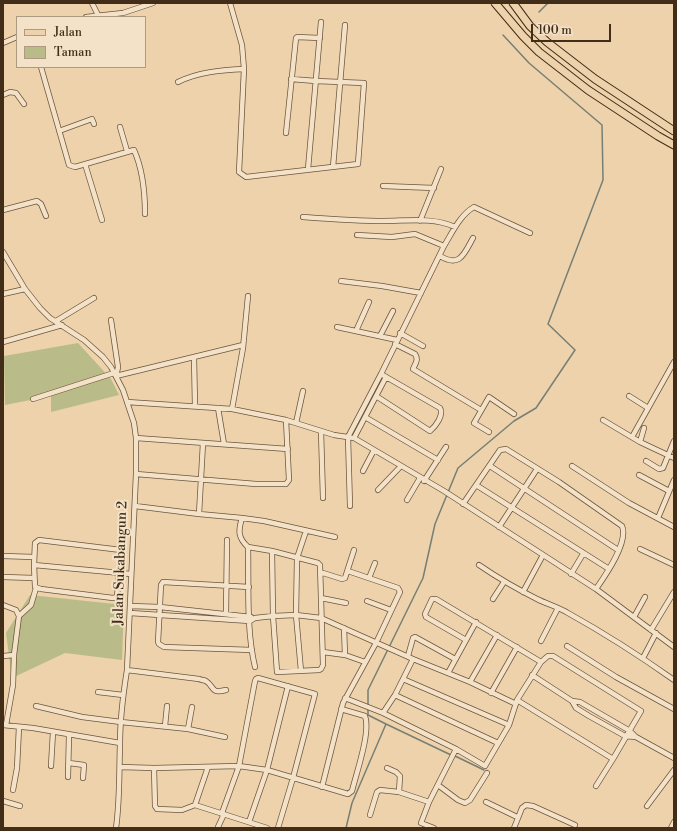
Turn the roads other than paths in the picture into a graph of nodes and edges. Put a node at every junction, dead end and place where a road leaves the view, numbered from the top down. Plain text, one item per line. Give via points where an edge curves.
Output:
1 (92, 3) edge
2 (153, 3) edge
3 (230, 3) edge
4 (495, 3) edge
5 (513, 3) edge
6 (98, 15) junction
7 (92, 16) edge
8 (321, 22) dead end
9 (345, 25) dead end
10 (16, 38) edge
11 (320, 38) junction
12 (3, 43) edge
13 (41, 68) edge
14 (244, 69) junction
15 (291, 79) junction
16 (316, 81) junction
17 (178, 82) dead end
18 (340, 82) junction
19 (3, 95) edge
20 (24, 104) dead end
21 (94, 124) dead end
22 (120, 127) dead end
23 (59, 131) junction
24 (674, 131) edge
25 (286, 133) dead end
26 (674, 145) edge
27 (127, 151) junction
28 (85, 164) junction
29 (333, 167) junction
30 (308, 169) junction
31 (441, 169) dead end
32 (383, 186) dead end
33 (434, 188) junction
34 (3, 210) edge
35 (145, 214) dead end
36 (46, 216) dead end
37 (303, 217) dead end
38 (102, 220) dead end
39 (420, 221) junction
40 (455, 227) junction
41 (530, 233) dead end
42 (357, 235) dead end
43 (473, 238) dead end
44 (444, 246) junction
45 (3, 252) edge
46 (440, 256) junction
47 (341, 281) dead end
48 (25, 289) junction
49 (3, 294) edge
50 (421, 294) junction
51 (248, 296) dead end
52 (94, 298) dead end
53 (369, 302) dead end
54 (393, 311) dead end
55 (112, 320) dead end
56 (56, 322) junction
57 (62, 325) junction
58 (337, 327) dead end
59 (356, 331) junction
60 (400, 333) junction
61 (380, 336) junction
62 (3, 342) edge
63 (396, 342) junction
64 (243, 345) junction
65 (423, 346) dead end
66 (194, 357) junction
67 (674, 362) edge
68 (381, 374) junction
69 (116, 375) junction
70 (386, 377) junction
71 (303, 391) dead end
72 (376, 396) junction
73 (629, 396) dead end
74 (34, 399) dead end
75 (128, 402) junction
76 (195, 406) junction
77 (218, 408) junction
78 (648, 408) junction
79 (232, 409) junction
80 (481, 410) junction
81 (514, 414) dead end
82 (365, 417) junction
83 (286, 420) junction
84 (603, 420) dead end
85 (296, 423) junction
86 (644, 428) dead end
87 (321, 431) junction
88 (489, 432) dead end
89 (348, 437) junction
90 (632, 437) junction
91 (136, 438) junction
92 (354, 438) junction
93 (674, 441) edge
94 (640, 442) junction
95 (203, 443) junction
96 (224, 444) junction
97 (446, 447) dead end
98 (288, 449) junction
99 (374, 450) junction
100 (669, 456) junction
101 (674, 458) edge
102 (438, 460) junction
103 (646, 461) dead end
104 (401, 466) junction
105 (490, 466) junction
106 (572, 466) dead end
107 (537, 469) junction
108 (363, 471) dead end
109 (136, 474) junction
110 (639, 475) dead end
111 (202, 479) junction
112 (422, 479) junction
113 (674, 480) edge
114 (476, 485) junction
115 (524, 488) junction
116 (378, 490) dead end
117 (670, 491) junction
118 (323, 498) dead end
119 (407, 500) dead end
120 (463, 504) junction
121 (134, 506) junction
122 (350, 506) dead end
123 (512, 508) junction
124 (199, 514) junction
125 (242, 518) junction
126 (658, 518) junction
127 (499, 527) junction
128 (674, 527) edge
129 (306, 531) junction
130 (334, 537) dead end
131 (227, 540) dead end
132 (248, 547) junction
133 (121, 550) junction
134 (354, 550) dead end
135 (618, 550) junction
136 (640, 550) dead end
137 (132, 551) junction
138 (272, 551) junction
139 (583, 554) junction
140 (543, 555) junction
141 (3, 556) edge
142 (34, 556) junction
143 (297, 558) junction
144 (375, 563) dead end
145 (34, 565) junction
146 (479, 565) dead end
147 (674, 565) edge
148 (609, 570) junction
149 (348, 571) junction
150 (320, 572) junction
151 (120, 573) junction
152 (131, 574) junction
153 (572, 574) junction
154 (3, 577) edge
155 (34, 578) junction
156 (370, 578) junction
157 (504, 582) junction
158 (227, 585) junction
159 (249, 587) junction
160 (36, 588) junction
161 (596, 589) junction
162 (523, 592) junction
163 (674, 592) edge
164 (645, 597) dead end
165 (321, 598) junction
166 (493, 599) dead end
167 (367, 601) dead end
168 (346, 603) dead end
169 (3, 605) edge
170 (130, 606) junction
171 (160, 607) junction
172 (558, 608) junction
173 (391, 610) junction
174 (130, 613) junction
175 (226, 613) junction
176 (159, 614) junction
177 (19, 616) junction
178 (273, 616) junction
179 (296, 616) junction
180 (634, 617) junction
181 (250, 618) junction
182 (321, 618) junction
183 (226, 619) junction
184 (476, 622) junction
185 (344, 628) junction
186 (651, 630) junction
187 (656, 633) junction
188 (497, 635) junction
189 (466, 640) junction
190 (540, 642) dead end
191 (378, 643) junction
192 (567, 646) dead end
193 (517, 647) junction
194 (674, 647) edge
195 (252, 650) junction
196 (323, 652) junction
197 (14, 655) junction
198 (345, 655) junction
199 (3, 656) edge
200 (407, 656) junction
201 (643, 658) junction
202 (413, 659) junction
203 (455, 659) junction
204 (365, 662) junction
205 (541, 662) junction
206 (255, 667) dead end
207 (127, 670) junction
208 (301, 671) junction
209 (448, 673) junction
210 (532, 675) junction
211 (403, 679) junction
212 (674, 680) edge
213 (470, 682) junction
214 (288, 686) junction
215 (226, 690) dead end
216 (98, 692) dead end
217 (491, 693) junction
218 (123, 694) junction
219 (395, 695) junction
220 (347, 698) junction
221 (572, 701) junction
222 (516, 702) junction
223 (36, 706) dead end
224 (167, 706) dead end
225 (192, 707) dead end
226 (341, 709) junction
227 (674, 709) edge
228 (384, 713) junction
229 (601, 715) junction
230 (597, 720) junction
231 (121, 722) junction
232 (5, 725) edge
233 (509, 725) junction
234 (165, 726) junction
235 (19, 727) junction
236 (188, 729) junction
237 (630, 731) junction
238 (53, 732) junction
239 (69, 735) junction
240 (625, 736) junction
241 (225, 737) dead end
242 (636, 737) junction
243 (120, 743) junction
244 (498, 743) junction
245 (454, 754) junction
246 (674, 758) edge
247 (613, 759) junction
248 (68, 763) junction
249 (51, 766) dead end
250 (120, 766) junction
251 (239, 766) junction
252 (208, 767) junction
253 (154, 768) junction
254 (387, 768) dead end
255 (267, 770) junction
256 (674, 770) edge
257 (487, 773) dead end
258 (68, 777) dead end
259 (83, 778) dead end
260 (293, 778) junction
261 (438, 785) junction
262 (596, 786) dead end
263 (322, 787) junction
264 (13, 790) dead end
265 (399, 792) junction
266 (3, 801) edge
267 (429, 802) junction
268 (486, 802) dead end
269 (195, 805) junction
270 (20, 806) dead end
271 (647, 806) dead end
272 (223, 813) junction
273 (370, 815) dead end
274 (518, 817) junction
275 (249, 822) junction
276 (674, 822) edge
277 (575, 825) dead end
278 (420, 826) edge
279 (218, 827) dead end
280 (116, 828) edge
281 (267, 828) edge
282 (278, 828) edge
283 (434, 828) edge
284 (514, 828) edge
285 (671, 828) edge

1 - 6 street
2 - 6 street via 124,13
3 - 14 street via 242,45
4 - 26 main road via 539,52 588,90
5 - 24 main road via 530,26 547,42 595,79
6 - 7 street
8 - 11 street
9 - 18 street
10 - 12 street
11 - 15 street via 296,38
11 - 16 street
13 - 23 street
14 - 17 street via 195,75
14 - 30 street via 239,172 246,176
15 - 16 street
15 - 25 street
16 - 18 street
16 - 30 street
18 - 29 street
18 - 29 street via 364,83 359,163
19 - 20 street via 16,93
21 - 23 street via 92,119
22 - 27 street
23 - 28 street via 69,165
27 - 28 street
27 - 35 street via 134,151 140,168 145,188
28 - 38 street
29 - 30 street
31 - 33 street
32 - 33 street
33 - 39 street
34 - 36 street via 37,201
37 - 39 street
39 - 40 street via 444,223
40 - 41 street via 474,207
40 - 44 street
42 - 44 street via 392,237 415,234
43 - 46 street via 463,256 457,261
44 - 46 street
45 - 48 street, Jalan Sukabangun 2
46 - 50 street
47 - 50 street
48 - 49 street
48 - 56 street, Jalan Sukabangun 2 via 40,308
50 - 60 street
51 - 64 street
52 - 56 street
53 - 59 street
54 - 61 street
55 - 69 street via 118,369
56 - 57 street, Jalan Sukabangun 2
57 - 62 street
57 - 69 street, Jalan Sukabangun 2 via 95,350
58 - 59 street
59 - 61 street
60 - 63 street
60 - 65 street
61 - 63 street
63 - 68 street
63 - 80 street via 417,357 413,369
64 - 66 street
64 - 79 street
66 - 69 street
66 - 76 street
67 - 78 street
68 - 70 street
68 - 89 street
69 - 74 street
69 - 75 street, Jalan Sukabangun 2
70 - 72 street
70 - 72 street via 440,408 440,418 430,431
71 - 85 street
72 - 82 street
73 - 78 street
75 - 76 street
75 - 91 street, Jalan Sukabangun 2
76 - 77 street
77 - 79 street
77 - 96 street
78 - 90 street
79 - 83 street
80 - 81 street via 489,398
80 - 88 street via 474,423
82 - 92 street
82 - 102 street
83 - 85 street
83 - 98 street
84 - 90 street
85 - 87 street
86 - 94 street
87 - 89 street
87 - 118 street
89 - 92 street
89 - 122 street
90 - 94 street
91 - 95 street
91 - 109 street, Jalan Sukabangun 2
92 - 99 street
93 - 100 street
94 - 100 street
95 - 96 street
95 - 111 street
96 - 98 street
97 - 102 street
98 - 111 street via 289,480 286,484
99 - 104 street
99 - 108 street
100 - 101 street
100 - 103 street via 664,468 661,469
102 - 112 street
104 - 112 street
104 - 116 street
105 - 107 street via 504,448
105 - 114 street
105 - 115 street
106 - 126 street
107 - 115 street
107 - 135 street via 622,526 624,534
109 - 111 street
109 - 121 street, Jalan Sukabangun 2
110 - 117 street
111 - 124 street
112 - 119 street
112 - 120 street
113 - 117 street
114 - 120 street
114 - 123 street
115 - 123 street
115 - 135 street
117 - 126 street
120 - 127 street
121 - 124 street
121 - 137 street, Jalan Sukabangun 2
123 - 127 street
123 - 139 street
124 - 125 street
125 - 129 street
125 - 132 street via 238,533
126 - 128 street
127 - 140 street
129 - 130 street
129 - 143 street
131 - 158 street
132 - 138 street
132 - 159 street
133 - 137 street
133 - 142 street via 38,540 35,543
133 - 151 street
134 - 149 street
135 - 148 street
136 - 147 street
137 - 152 street, Jalan Sukabangun 2
138 - 143 street
138 - 178 street
139 - 148 street
139 - 153 street
140 - 153 street
140 - 162 street
141 - 142 street
142 - 145 street
143 - 150 street via 318,563
143 - 179 street
144 - 156 street
145 - 151 street
145 - 155 street
146 - 157 street
148 - 161 street
149 - 150 street via 342,579
149 - 156 street
150 - 165 street
151 - 152 street
151 - 160 street via 118,595 115,598
152 - 170 street, Jalan Sukabangun 2
153 - 161 street
154 - 155 street
155 - 160 street
156 - 173 street via 399,589 400,592
157 - 162 street
157 - 166 street
158 - 159 street
158 - 171 street via 163,582
158 - 175 street
159 - 181 street
160 - 177 street via 31,605
161 - 180 street
162 - 172 street
163 - 186 street
164 - 180 street
165 - 168 street
165 - 182 street
167 - 173 street
169 - 177 street via 16,610
170 - 171 street
170 - 174 street, Jalan Sukabangun 2
171 - 175 street
171 - 176 street
172 - 190 street
172 - 201 street
173 - 191 street
174 - 176 street
174 - 207 street, Jalan Sukabangun 2
175 - 181 street
175 - 183 street
176 - 183 street
176 - 195 street via 158,642 161,646
177 - 197 street
178 - 179 street
178 - 181 street
178 - 208 street via 277,672
179 - 182 street
179 - 208 street
180 - 186 street
181 - 183 street
181 - 195 street
182 - 185 street
182 - 196 street
184 - 188 street
184 - 189 street
184 - 189 street via 432,599 426,617
185 - 191 street
185 - 198 street
186 - 187 street
187 - 194 street
187 - 201 street
188 - 193 street
188 - 213 street
189 - 203 street
191 - 200 street
191 - 204 street
192 - 227 street
193 - 205 street
193 - 217 street
195 - 206 street
196 - 198 street
196 - 208 street via 321,669
197 - 199 street
197 - 232 street via 13,684
198 - 204 street
200 - 202 street
200 - 203 street via 415,638
201 - 212 street
202 - 209 street
202 - 211 street
203 - 209 street
204 - 220 street
205 - 210 street
205 - 237 street via 548,656 553,656 641,711
207 - 215 street via 199,679 206,681 215,691
207 - 218 street, Jalan Sukabangun 2
209 - 213 street
210 - 221 street
210 - 222 street
211 - 219 street
211 - 233 street
213 - 217 street
214 - 251 street via 256,679
214 - 255 street
214 - 260 street via 315,694
216 - 218 street
217 - 222 street
218 - 231 street, Jalan Sukabangun 2
219 - 228 street
219 - 244 street
220 - 226 street
220 - 228 street
221 - 229 street via 580,702
221 - 230 street via 576,708
222 - 233 street
222 - 247 street
223 - 231 street via 82,717
224 - 234 street
225 - 236 street
226 - 263 street
226 - 263 street via 365,716 365,738 350,793
228 - 245 street
229 - 230 street
229 - 237 street
230 - 240 street
231 - 234 street
231 - 243 street, Jalan Sukabangun 2
232 - 235 street
233 - 244 street
234 - 236 street
235 - 238 street
235 - 264 street
236 - 241 street
237 - 240 street
237 - 242 street
238 - 239 street
238 - 249 street
239 - 243 street
239 - 248 street
240 - 242 street
240 - 247 street
242 - 246 street
243 - 250 street, Jalan Sukabangun 2
244 - 245 street via 485,766
245 - 261 street
247 - 262 street
248 - 258 street
248 - 259 street via 84,765
250 - 253 street
250 - 280 street, Jalan Sukabangun 2
251 - 252 street
251 - 255 street
251 - 272 street
252 - 253 street
252 - 269 street
253 - 269 street via 156,808 182,810
254 - 265 street via 400,776
255 - 260 street
255 - 275 street
256 - 271 street
257 - 261 street via 470,800 465,802 458,800
260 - 263 street
260 - 282 street
261 - 267 street
265 - 267 street
265 - 273 street via 378,791
266 - 270 street
267 - 278 street
268 - 274 street
269 - 272 street
272 - 275 street
272 - 279 street
274 - 277 street via 524,806 528,805
274 - 284 street
275 - 281 street
276 - 285 street
278 - 283 street

